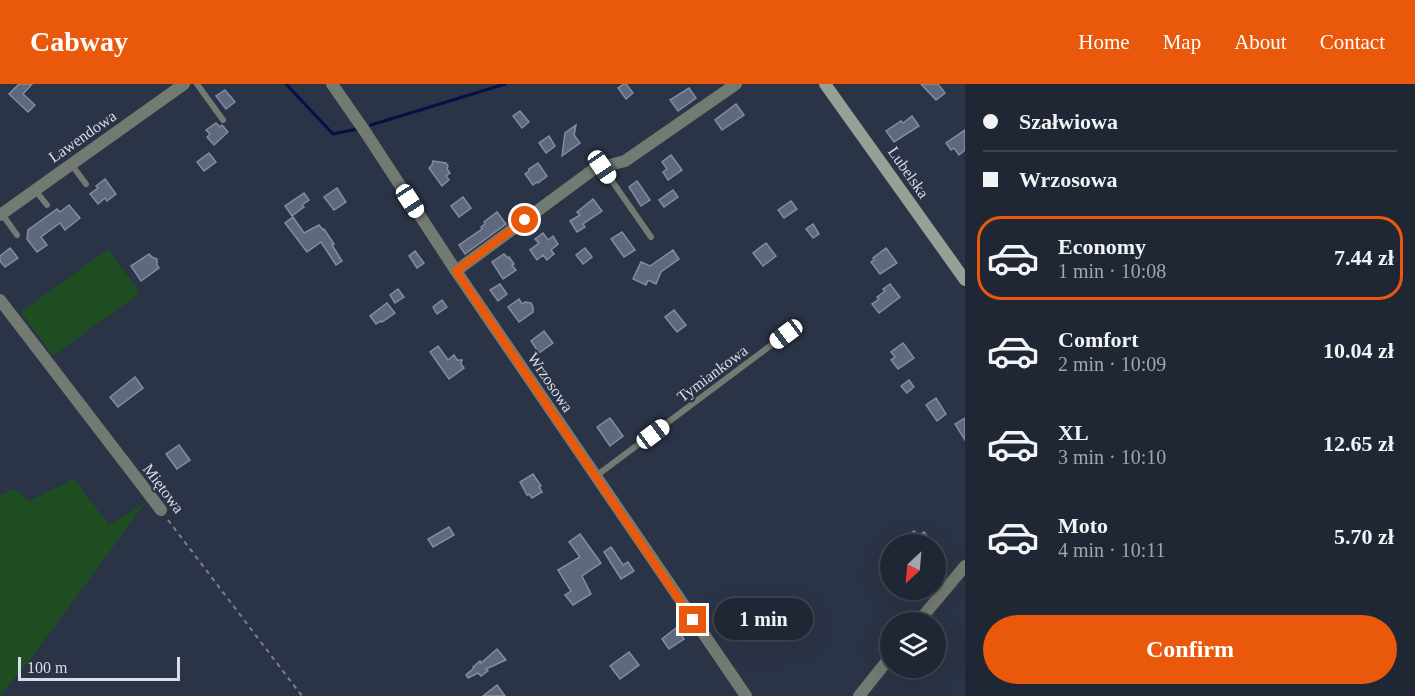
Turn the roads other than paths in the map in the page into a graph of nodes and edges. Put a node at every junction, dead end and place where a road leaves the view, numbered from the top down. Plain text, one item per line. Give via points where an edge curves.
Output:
1 (184, 84) edge
2 (197, 84) edge
3 (332, 84) edge
4 (736, 84) edge
5 (825, 84) edge
6 (223, 120) dead end
7 (72, 164) junction
8 (602, 167) junction
9 (86, 184) dead end
10 (35, 190) junction
11 (47, 206) dead end
12 (1, 215) edge
13 (17, 235) dead end
14 (651, 237) dead end
15 (456, 271) junction
16 (965, 280) edge
17 (0, 300) edge
18 (786, 334) dead end
19 (596, 477) junction
20 (161, 510) road end
21 (965, 566) edge
22 (926, 612) edge
23 (880, 670) edge
24 (746, 696) edge
25 (859, 696) edge

1 - 7 street, Lawendowa
2 - 6 lane
3 - 15 street, Wrzosowa
4 - 8 street via 625,161
5 - 16 main road, Lubelska
7 - 9 lane
7 - 10 street, Lawendowa
8 - 14 lane
8 - 15 street
10 - 11 lane
10 - 12 street, Lawendowa
12 - 13 lane
15 - 19 street, Wrzosowa
17 - 20 street, Miętowa
18 - 19 lane, Tymiankowa
19 - 24 street, Wrzosowa
21 - 22 street
23 - 25 street

